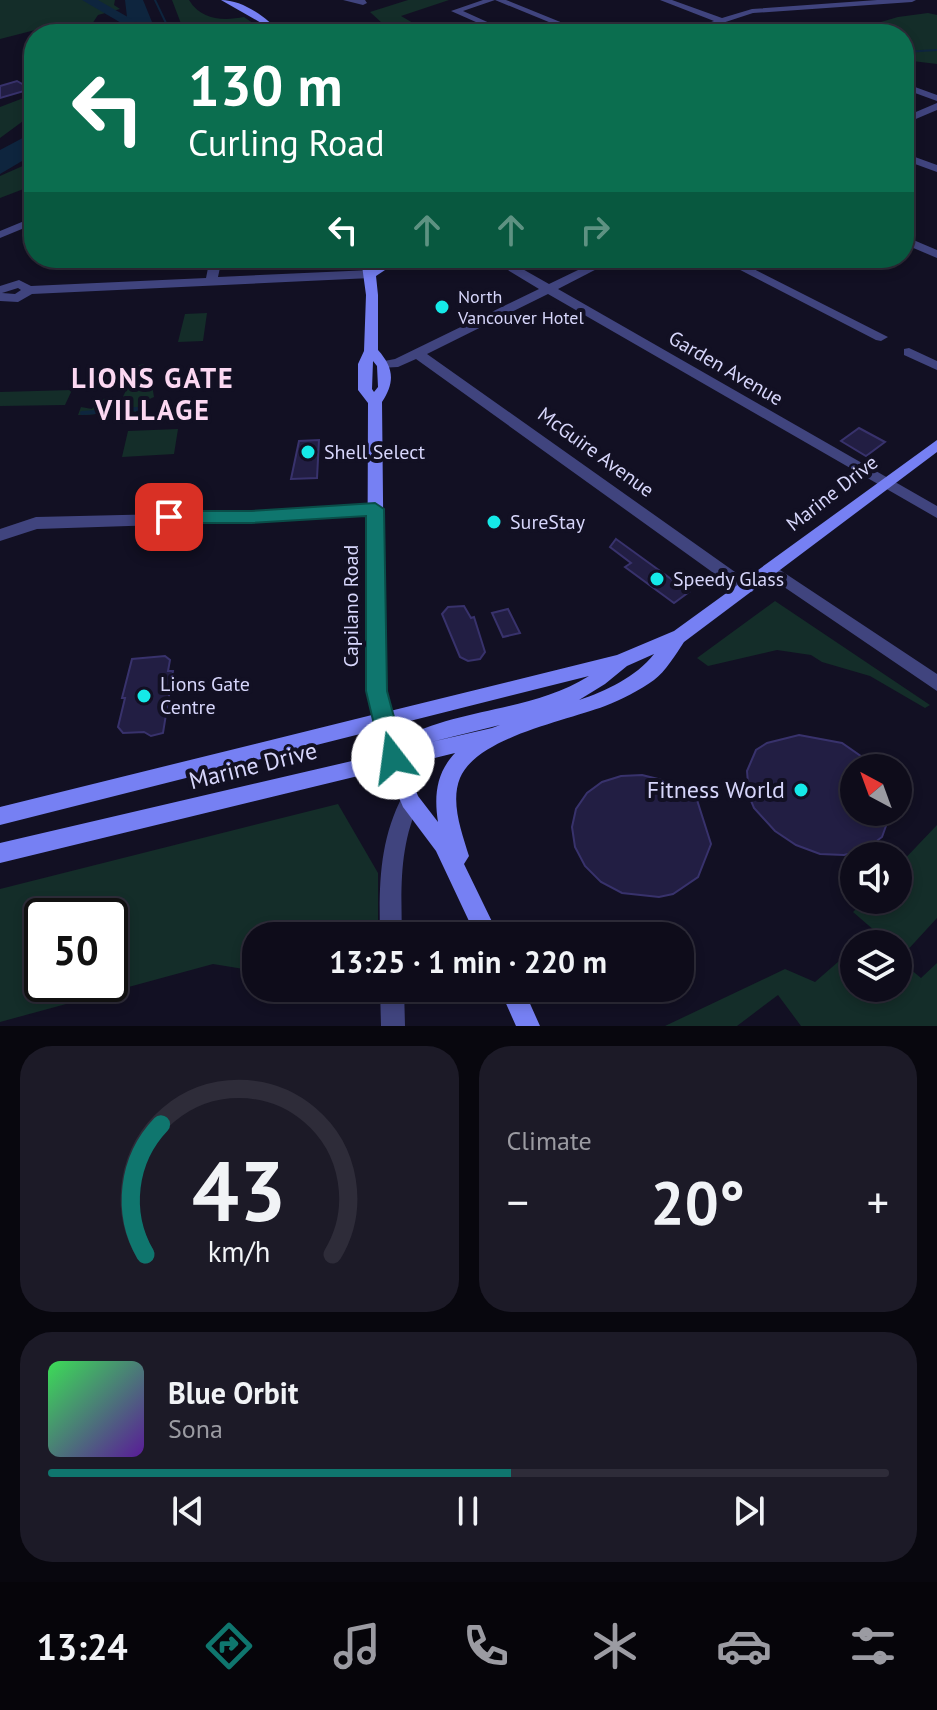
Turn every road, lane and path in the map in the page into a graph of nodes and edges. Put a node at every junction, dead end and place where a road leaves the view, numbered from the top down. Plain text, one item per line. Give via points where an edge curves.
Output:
1 (227, 0) edge
2 (347, 0) edge
3 (361, 0) edge
4 (491, 0) edge
5 (499, 0) edge
6 (664, 0) edge
7 (912, 0) edge
8 (720, 20) junction
9 (268, 24) edge
10 (486, 24) edge
11 (559, 24) edge
12 (709, 24) edge
13 (914, 90) edge
14 (937, 98) edge
15 (937, 106) edge
16 (914, 116) edge
17 (914, 160) edge
18 (937, 169) edge
19 (24, 224) edge
20 (0, 235) edge
21 (914, 244) edge
22 (937, 254) edge
23 (214, 268) edge
24 (370, 268) edge
25 (380, 268) edge
26 (511, 268) edge
27 (591, 268) edge
28 (743, 268) edge
29 (371, 274) junction
30 (211, 283) junction
31 (548, 289) junction
32 (1, 293) edge
33 (881, 337) dead end
34 (371, 351) junction
35 (909, 352) dead end
36 (418, 354) junction
37 (384, 365) junction
38 (937, 366) edge
39 (375, 402) junction
40 (937, 445) edge
41 (884, 483) junction
42 (375, 509) junction
43 (937, 513) edge
44 (0, 535) edge
45 (771, 570) junction
46 (746, 588) junction
47 (680, 636) junction
48 (620, 661) junction
49 (937, 684) edge
50 (383, 719) junction
51 (492, 736) junction
52 (393, 758) junction
53 (410, 801) junction
54 (0, 816) edge
55 (0, 853) edge
56 (465, 885) junction
57 (391, 922) edge
58 (482, 922) edge
59 (392, 1002) edge
60 (517, 1002) edge
61 (393, 1026) edge
62 (528, 1026) edge

1 - 9 main road
2 - 3 street
4 - 10 street via 455,11
5 - 11 street
6 - 8 street
7 - 8 street via 760,10
8 - 12 street
13 - 14 street
15 - 16 street
17 - 18 street
19 - 20 street
21 - 22 street
23 - 30 street
24 - 29 main road, Capilano Road
25 - 29 main road
26 - 31 street, Garden Avenue
27 - 31 street
28 - 33 street
29 - 30 street
29 - 34 main road, Capilano Road
30 - 32 street via 29,290 18,298
31 - 36 street
31 - 41 street, Garden Avenue
34 - 37 main road
34 - 39 main road, Capilano Road via 365,390
35 - 38 street
36 - 37 street
36 - 46 street, McGuire Avenue
37 - 39 main road, Capilano Road via 385,387
39 - 42 main road, Capilano Road
40 - 41 main road, Marine Drive
41 - 43 street, Garden Avenue
41 - 45 main road, Marine Drive
42 - 44 street via 36,523
42 - 50 main road, Capilano Road via 376,691
45 - 46 main road, Marine Drive
45 - 49 street
46 - 47 main road, Marine Drive
47 - 48 main road, Marine Drive
47 - 51 main road, Marine Drive via 649,674 601,700
48 - 50 main road, Marine Drive
48 - 52 main road via 582,691 527,711 429,734 403,746
50 - 52 main road, Capilano Road
50 - 54 main road, Marine Drive
51 - 52 main road, Marine Drive
51 - 56 main road via 458,763 448,783 446,814
52 - 53 main road, Capilano Road
52 - 55 main road, Marine Drive
53 - 56 main road via 443,844
53 - 57 street via 397,822 392,850
56 - 58 main road
59 - 61 street
60 - 62 main road

